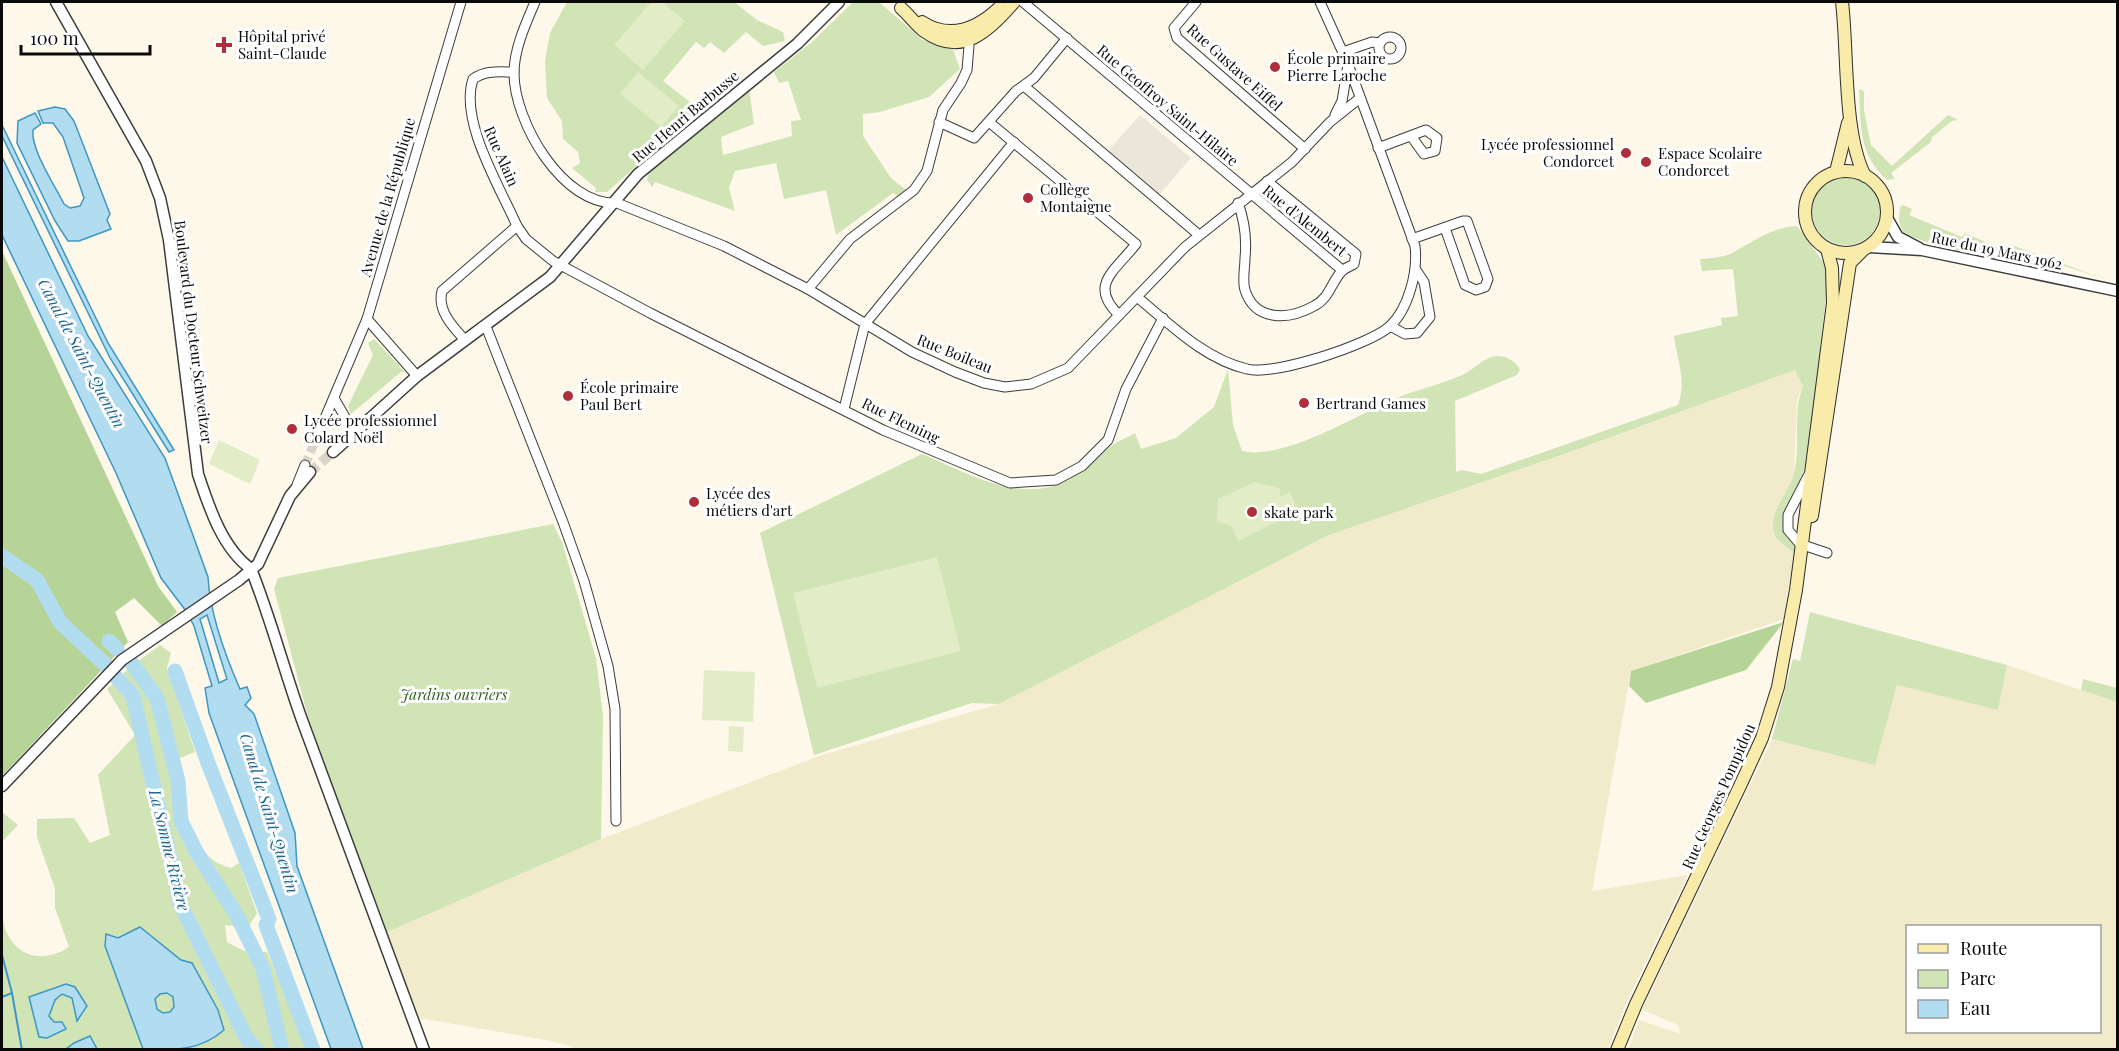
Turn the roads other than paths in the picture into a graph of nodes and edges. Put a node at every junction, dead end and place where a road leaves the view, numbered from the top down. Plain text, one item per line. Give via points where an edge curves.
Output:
1 (56, 2) edge
2 (460, 2) edge
3 (535, 2) edge
4 (839, 2) edge
5 (1005, 2) edge
6 (1014, 2) edge
7 (1023, 2) edge
8 (1196, 2) edge
9 (1320, 2) edge
10 (1842, 2) edge
11 (897, 5) edge
12 (1067, 38) junction
13 (968, 39) junction
14 (1380, 42) dead end
15 (1343, 52) junction
16 (1348, 64) junction
17 (514, 72) junction
18 (1024, 86) junction
19 (1360, 98) junction
20 (1344, 111) junction
21 (1850, 113) junction
22 (1368, 118) junction
23 (939, 122) junction
24 (989, 122) junction
25 (1330, 122) junction
26 (1411, 136) dead end
27 (1014, 142) junction
28 (1378, 148) junction
29 (1305, 149) junction
30 (1836, 172) junction
31 (1865, 176) junction
32 (1268, 181) junction
33 (1249, 194) junction
34 (611, 204) junction
35 (1238, 204) junction
36 (1887, 218) junction
37 (517, 226) junction
38 (1445, 228) junction
39 (1199, 234) junction
40 (1412, 239) junction
41 (1827, 249) junction
42 (1866, 249) junction
43 (1922, 250) junction
44 (562, 265) junction
45 (1342, 270) junction
46 (1416, 270) junction
47 (808, 289) junction
48 (2118, 291) edge
49 (1137, 297) junction
50 (1119, 315) junction
51 (1163, 318) junction
52 (367, 319) junction
53 (865, 324) junction
54 (1390, 326) junction
55 (482, 327) junction
56 (464, 339) junction
57 (417, 376) junction
58 (334, 399) junction
59 (844, 409) junction
60 (353, 431) junction
61 (317, 437) tunnel mouth
62 (333, 452) tunnel mouth
63 (307, 469) tunnel mouth
64 (1804, 545) junction
65 (1827, 553) dead end
66 (250, 569) junction
67 (2, 786) edge
68 (616, 821) dead end
69 (424, 1050) edge
70 (1617, 1050) edge

1 - 66 street, Boulevard du Docteur Schweitzer via 146,161 160,198 169,240 198,474 223,535 240,562
2 - 52 street, Avenue de la République
3 - 17 street via 523,31
4 - 34 street, Rue Henri Barbusse via 797,44 638,174
5 - 13 main road
6 - 13 main road via 990,29
7 - 12 street, Rue Geoffroy Saint-Hilaire
8 - 29 street, Rue Gustave Eiffel via 1174,28 1177,38
9 - 15 street
10 - 21 main road
11 - 13 main road via 936,37
12 - 18 street
12 - 33 street, Rue Geoffroy Saint-Hilaire
13 - 23 street via 966,69
14 - 15 street
15 - 16 street
16 - 19 street
16 - 25 street, Rue Boileau via 1342,101
17 - 34 street, Rue Boileau via 522,113 539,150 569,185
17 - 37 street, Rue Alain via 488,71 472,79 469,88 473,130
18 - 24 street
18 - 39 street
19 - 20 street, Rue Boileau
19 - 22 street
20 - 22 street
20 - 25 street, Rue Boileau
21 - 30 main road
21 - 31 main road
22 - 28 street
23 - 24 street via 974,138
23 - 47 street via 927,171 914,190 850,239
24 - 27 street
25 - 29 street, Rue Boileau
26 - 28 street
27 - 50 street via 1136,244 1104,285 1107,303
27 - 53 street
28 - 40 street
29 - 32 street, Rue Boileau
30 - 31 main road
30 - 41 main road via 1815,186 1805,209 1810,232
31 - 36 main road via 1883,194
32 - 33 street, Rue Boileau
32 - 45 street, Rue d'Alembert via 1356,255 1354,264
33 - 35 street, Rue Boileau
33 - 45 street, Rue d'Alembert
34 - 44 street, Rue Henri Barbusse
34 - 47 street, Rue Boileau via 617,203 724,246
35 - 39 street, Rue Boileau
35 - 45 street, Rue d'Alembert via 1246,234 1245,290 1264,314 1289,316 1315,306 1329,294
36 - 42 main road via 1884,230
36 - 43 street via 1898,237
37 - 44 street, Rue Alain via 526,239
37 - 56 street via 442,291 443,311
38 - 38 street via 1465,285 1476,290 1485,287 1488,279 1470,224 1463,221
38 - 40 street
39 - 49 street, Rue Boileau
40 - 46 street
41 - 42 main road via 1839,253
41 - 64 main road, Rue Georges Pompidou via 1833,303 1809,474
42 - 43 street, Rue du 19 Mars 1962
42 - 64 main road, Rue Georges Pompidou via 1850,264
43 - 48 street, Rue du 19 Mars 1962
44 - 55 street, Rue Henri Barbusse
44 - 59 street, Rue Fleming
46 - 54 street via 1406,300
46 - 54 street via 1424,282 1430,317 1417,333 1405,334
47 - 53 street, Rue Boileau
49 - 50 street, Rue Boileau
49 - 51 street
50 - 53 street, Rue Boileau via 1068,368 1042,381 1005,387 955,372
51 - 54 street via 1212,356 1250,370 1285,368 1368,339
51 - 59 street, Rue Fleming via 1126,389 1108,440 1066,476 1044,482 1010,483 918,446
52 - 57 street
52 - 58 street, Avenue de la République
53 - 59 street
55 - 56 street, Rue Henri Barbusse
55 - 68 street via 487,329 563,522 605,656 615,709
56 - 57 street
57 - 60 street
58 - 60 street
58 - 61 street, Avenue de la République
60 - 62 street
63 - 66 street via 258,564
64 - 65 street
64 - 70 main road, Rue Georges Pompidou via 1778,687 1762,738
66 - 67 street via 223,592 122,660
66 - 69 street, Boulevard du Docteur Schweitzer via 270,615 298,707

